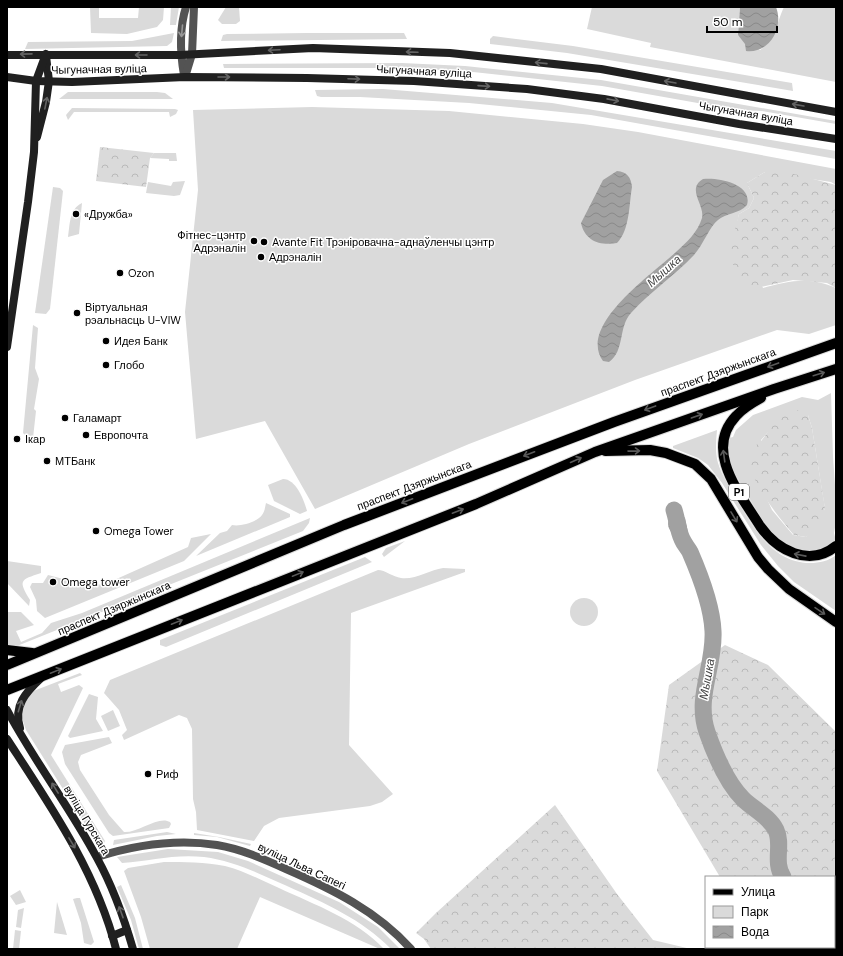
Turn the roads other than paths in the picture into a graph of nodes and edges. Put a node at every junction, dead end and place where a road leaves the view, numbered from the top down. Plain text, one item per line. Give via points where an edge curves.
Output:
1 (186, 7) edge
2 (194, 7) edge
3 (46, 54) junction
4 (192, 54) junction
5 (7, 55) edge
6 (180, 55) junction
7 (7, 77) edge
8 (185, 78) junction
9 (36, 81) junction
10 (49, 81) junction
11 (836, 112) edge
12 (836, 139) edge
13 (34, 152) junction
14 (836, 343) edge
15 (7, 347) edge
16 (836, 369) edge
17 (774, 389) junction
18 (594, 452) junction
19 (836, 546) edge
20 (836, 622) edge
21 (7, 650) edge
22 (36, 653) junction
23 (7, 665) edge
24 (41, 677) junction
25 (7, 690) edge
26 (7, 710) edge
27 (7, 739) edge
28 (25, 742) junction
29 (97, 857) junction
30 (84, 863) junction
31 (127, 930) junction
32 (112, 936) junction
33 (116, 949) edge
34 (133, 949) edge
35 (411, 949) edge

1 -> 6 street
2 - 4 street
3 -> 5 main road, Чыгуначная вуліца
6 -> 3 main road, Чыгуначная вуліца
3 - 9 main road
3 - 10 main road
4 - 6 main road, Чыгуначная вуліца
4 - 8 street
11 -> 4 main road, Чыгуначная вуліца via 601,69 450,54 313,48
6 - 8 street
7 - 9 main road, Чыгуначная вуліца
8 - 10 main road, Чыгуначная вуліца
8 -> 12 main road, Чыгуначная вуліца via 414,81 527,89 604,99
9 - 10 main road, Чыгуначная вуліца
9 - 13 main road
13 -> 10 main road
13 - 15 main road
14 -> 22 main road, праспект Дзяржынскага via 614,422 344,525
17 -> 16 main road, Р1
18 -> 17 main road
19 -> 17 main road, Р1 via 822,555 811,557 788,552 780,547 766,535 727,472 723,450 727,428 744,409
18 -> 20 main road via 650,450 695,464 711,479 758,557 768,569 789,589
24 -> 18 main road via 476,504
21 - 22 main road
22 - 23 main road, праспект Дзяржынскага
24 - 25 main road
28 -> 24 main road via 18,720 18,709 27,691
26 - 28 main road, вуліца Гурскага
27 -> 30 main road
29 -> 28 main road, вуліца Гурскага
29 - 30 main road
31 -> 29 main road, вуліца Гурскага via 112,887
29 - 35 street, вуліца Льва Сапегі via 135,848 188,843 218,846 256,856 325,886 369,912 398,934
30 - 32 main road via 98,892
31 - 32 main road
31 - 34 main road, вуліца Гурскага
32 - 33 main road

